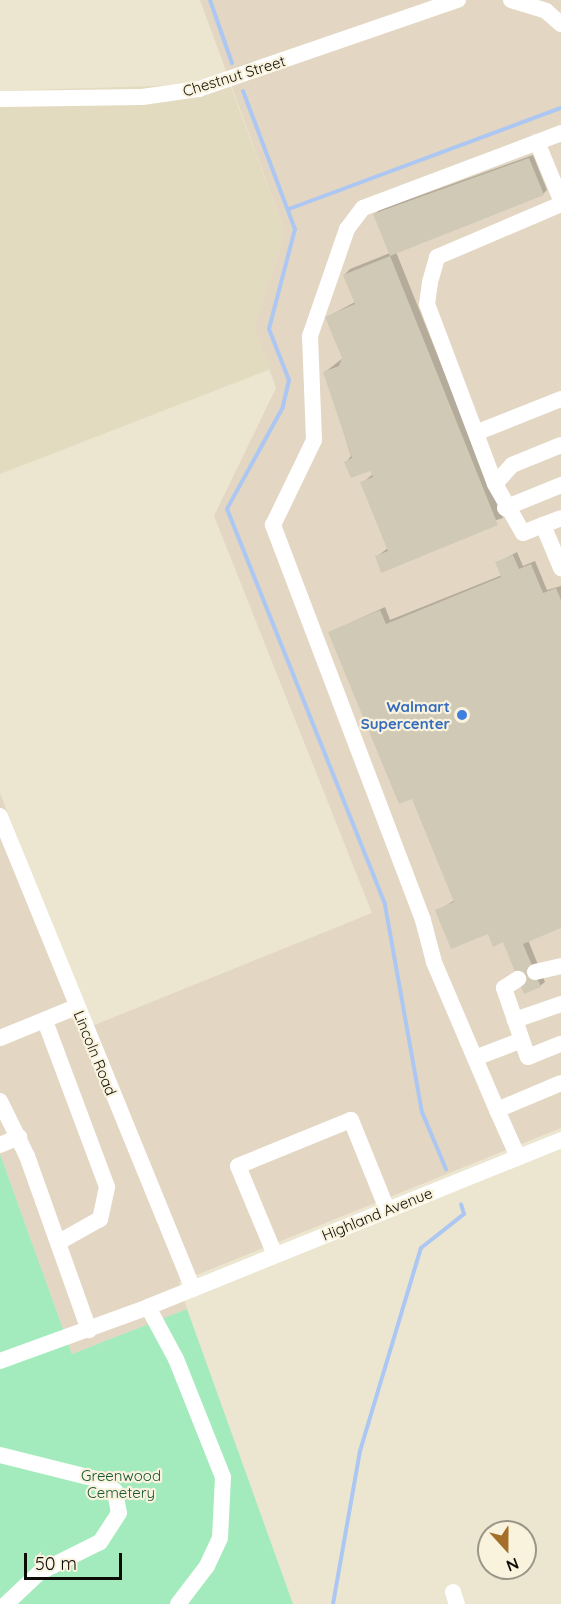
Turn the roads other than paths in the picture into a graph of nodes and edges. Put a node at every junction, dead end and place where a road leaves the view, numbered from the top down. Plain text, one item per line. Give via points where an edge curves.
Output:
1 (458, 0) edge
2 (523, 1) edge
3 (561, 24) edge
4 (0, 99) edge
5 (561, 133) edge
6 (537, 142) junction
7 (561, 202) edge
8 (561, 399) edge
9 (478, 432) junction
10 (561, 445) edge
11 (495, 484) junction
12 (561, 485) edge
13 (506, 507) junction
14 (561, 518) edge
15 (543, 525) junction
16 (560, 561) edge
17 (0, 816) edge
18 (5, 842) edge
19 (561, 966) edge
20 (535, 972) dead end
21 (518, 979) dead end
22 (561, 1004) edge
23 (76, 1007) junction
24 (515, 1020) junction
25 (45, 1021) junction
26 (0, 1038) edge
27 (522, 1040) junction
28 (561, 1044) edge
29 (475, 1058) junction
30 (561, 1083) edge
31 (0, 1101) edge
32 (497, 1110) junction
33 (19, 1137) junction
34 (561, 1140) edge
35 (0, 1145) edge
36 (518, 1157) junction
37 (387, 1209) junction
38 (59, 1242) junction
39 (274, 1255) junction
40 (193, 1289) junction
41 (148, 1307) junction
42 (89, 1330) junction
43 (0, 1361) edge
44 (0, 1455) edge
45 (6, 1604) edge
46 (178, 1604) edge

1 - 4 street, Chestnut Street via 198,89 142,97
2 - 3 street
5 - 6 street
6 - 7 street
6 - 29 street via 363,208 347,229 310,336 314,440 273,525
7 - 9 street via 437,257 427,304 464,412
8 - 9 street
9 - 11 street
10 - 11 street via 512,465
11 - 13 street
12 - 13 street
13 - 15 street via 523,533
14 - 15 street
15 - 16 street
17 - 18 street, Lincoln Road
18 - 23 street, Lincoln Road
19 - 20 street
21 - 24 street via 504,988
22 - 24 street
23 - 25 street
23 - 40 street, Lincoln Road
24 - 27 street
25 - 26 street
25 - 38 street via 107,1187 100,1219
27 - 28 street via 528,1057
27 - 29 street
29 - 32 street
30 - 32 street
31 - 33 street
32 - 36 street
33 - 35 street
33 - 38 street
34 - 36 street, Highland Avenue
36 - 37 street, Highland Avenue
37 - 39 street, Highland Avenue
37 - 39 street via 351,1120 269,1153 238,1166
38 - 42 street
39 - 40 street, Highland Avenue
40 - 41 street
41 - 42 street
41 - 46 street via 217,1454 225,1492 213,1556
42 - 43 street
44 - 45 street via 100,1480 115,1491 119,1513 100,1542 40,1572

